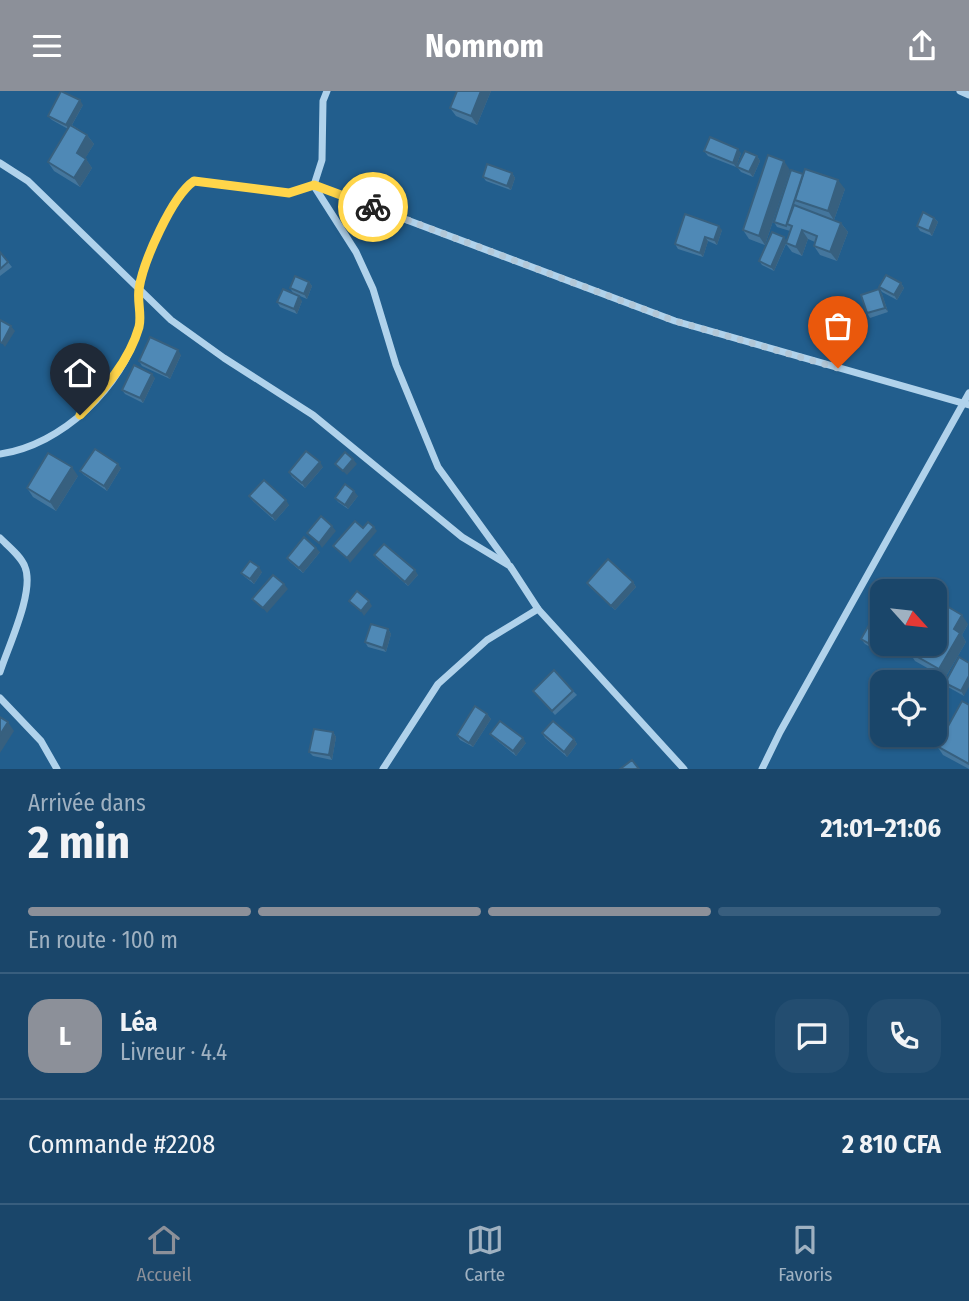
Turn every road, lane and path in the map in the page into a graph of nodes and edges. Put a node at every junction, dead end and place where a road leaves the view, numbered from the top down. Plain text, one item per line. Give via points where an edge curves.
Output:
1 (327, 91) edge
2 (960, 91) edge
3 (969, 95) edge
4 (0, 163) edge
5 (314, 185) junction
6 (139, 289) junction
7 (969, 393) edge
8 (966, 404) edge
9 (0, 454) edge
10 (0, 538) edge
11 (510, 566) junction
12 (538, 609) junction
13 (0, 672) edge
14 (0, 698) edge
15 (57, 769) edge
16 (383, 769) edge
17 (684, 769) edge
18 (762, 769) edge

1 - 5 street via 322,160
2 - 3 street
4 - 6 street via 29,181
5 - 6 street via 289,193 194,181 183,189 154,245
5 - 8 street via 675,321
5 - 11 street via 373,289 396,365 438,467
6 - 9 street via 139,325 107,385 70,425 47,440
6 - 11 street via 224,359 313,415 462,537
7 - 8 street
8 - 18 street
10 - 13 street via 24,564 27,591
11 - 12 street
12 - 16 street via 487,641 438,684
12 - 17 street
14 - 15 street via 41,740

